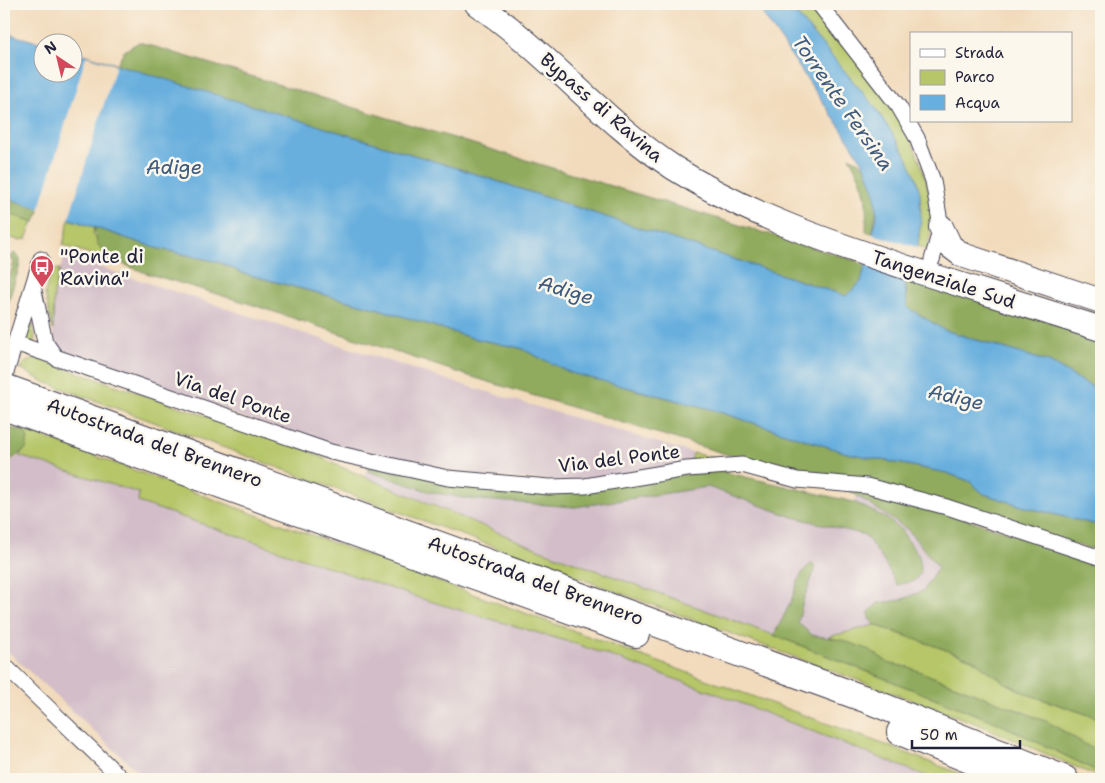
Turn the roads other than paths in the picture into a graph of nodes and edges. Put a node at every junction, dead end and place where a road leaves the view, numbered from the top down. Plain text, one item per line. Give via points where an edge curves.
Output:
1 (477, 4) edge
2 (492, 4) edge
3 (820, 4) edge
4 (790, 221) junction
5 (941, 228) junction
6 (42, 259) dead end
7 (926, 264) junction
8 (33, 286) junction
9 (1101, 301) edge
10 (1101, 313) edge
11 (1101, 329) edge
12 (15, 343) junction
13 (57, 359) junction
14 (4, 379) edge
15 (4, 386) edge
16 (4, 407) edge
17 (32, 408) junction
18 (1101, 558) edge
19 (4, 665) edge
20 (122, 779) edge
21 (1018, 779) edge
22 (1065, 779) edge

1 - 4 highway, Bypass di Ravina via 502,21 590,102 674,168 722,195
2 - 4 highway, Bypass di Ravina via 514,19 596,94 681,158
3 - 5 street, Tangenziale Sud via 909,122 928,164
4 - 7 highway, Tangenziale Sud
5 - 7 street, Tangenziale Sud
5 - 9 highway via 950,246 962,255
6 - 8 street
7 - 10 highway, Tangenziale Sud
7 - 11 highway, Tangenziale Sud
8 - 12 street
8 - 13 street via 45,342
12 - 13 street, Via del Ponte
12 - 14 street
13 - 18 street, Via del Ponte via 331,452 448,478 549,487 585,486 687,469 742,466 786,478 867,486 938,504
15 - 17 highway, Autostrada del Brennero
16 - 17 highway, Autostrada del Brennero
17 - 21 highway, Autostrada del Brennero via 828,703
17 - 22 highway, Autostrada del Brennero via 865,699
19 - 20 street

